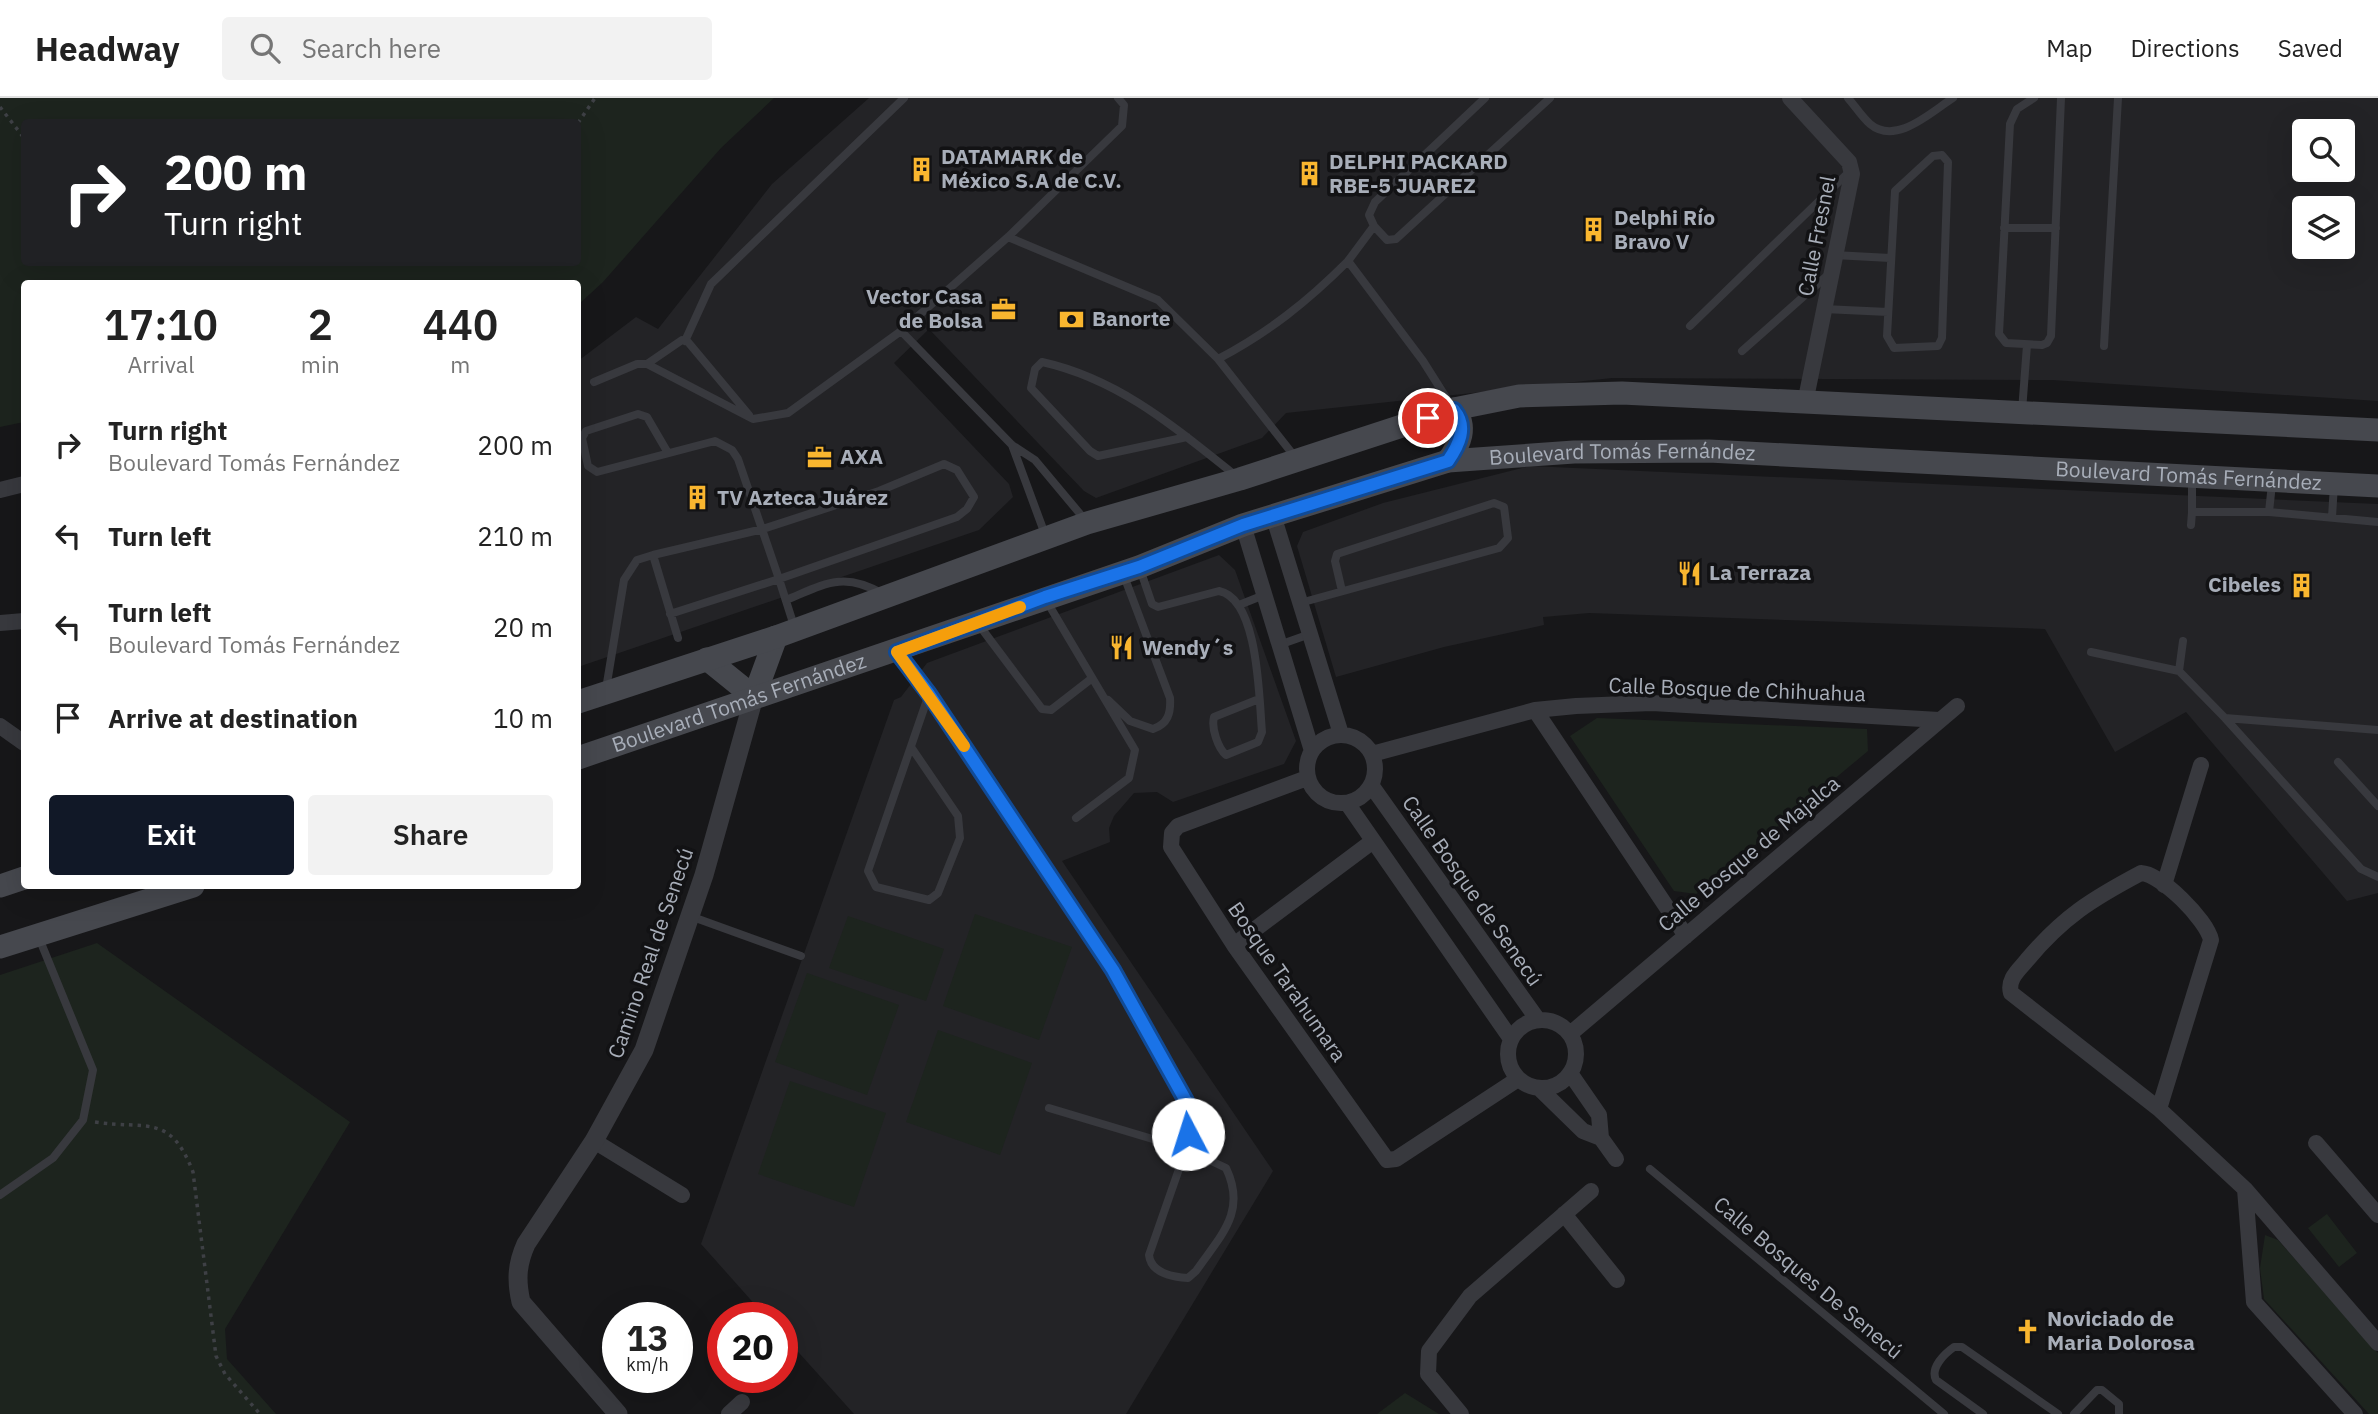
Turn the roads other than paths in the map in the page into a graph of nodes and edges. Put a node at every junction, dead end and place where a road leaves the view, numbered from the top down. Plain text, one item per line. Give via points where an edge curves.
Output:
1 (904, 98) edge
2 (1118, 98) edge
3 (1485, 98) edge
4 (1550, 98) edge
5 (1790, 98) edge
6 (1848, 98) edge
7 (1953, 98) edge
8 (2034, 98) edge
9 (2061, 98) edge
10 (2118, 98) edge
11 (1851, 169) junction
12 (1374, 226) junction
13 (2004, 228) junction
14 (2056, 228) junction
15 (1008, 237) junction
16 (1835, 256) junction
17 (1890, 258) junction
18 (1348, 261) junction
19 (1831, 272) junction
20 (1824, 309) junction
21 (1888, 312) junction
22 (1689, 326) dead end
23 (901, 331) junction
24 (685, 341) junction
25 (2026, 345) junction
26 (2104, 346) dead end
27 (1742, 351) dead end
28 (1218, 359) junction
29 (647, 365) junction
30 (593, 383) dead end
31 (1805, 403) junction
32 (1454, 410) junction
33 (2022, 412) junction
34 (753, 419) junction
35 (2378, 430) edge
36 (1187, 437) junction
37 (1012, 445) junction
38 (668, 453) junction
39 (1298, 460) junction
40 (1448, 461) junction
41 (2192, 476) junction
42 (1240, 479) junction
43 (2272, 480) junction
44 (2334, 484) junction
45 (21, 485) edge
46 (2378, 486) edge
47 (0, 490) edge
48 (2192, 512) junction
49 (2269, 512) junction
50 (1273, 515) junction
51 (2332, 517) junction
52 (1087, 523) junction
53 (2378, 523) edge
54 (1243, 525) junction
55 (2192, 525) dead end
56 (763, 529) junction
57 (1047, 538) junction
58 (653, 555) junction
59 (1131, 570) junction
60 (779, 579) junction
61 (1342, 591) junction
62 (886, 595) junction
63 (1264, 595) junction
64 (1045, 597) junction
65 (786, 600) junction
66 (1300, 603) junction
67 (1239, 605) junction
68 (670, 614) junction
69 (21, 621) edge
70 (0, 623) edge
71 (978, 623) junction
72 (786, 634) junction
73 (1310, 634) junction
74 (678, 638) dead end
75 (2183, 641) dead end
76 (1279, 645) junction
77 (897, 652) junction
78 (2091, 652) dead end
79 (707, 659) junction
80 (2179, 671) junction
81 (1091, 680) junction
82 (1098, 691) junction
83 (605, 693) junction
84 (929, 694) junction
85 (754, 696) junction
86 (1259, 699) junction
87 (581, 701) edge
88 (1957, 706) dead end
89 (1535, 710) junction
90 (2225, 718) junction
91 (1939, 720) junction
92 (0, 726) edge
93 (2378, 730) edge
94 (1341, 734) junction
95 (21, 741) edge
96 (911, 747) junction
97 (1311, 751) junction
98 (1372, 754) junction
99 (581, 757) edge
100 (2338, 762) dead end
101 (2201, 765) dead end
102 (1307, 778) junction
103 (1371, 785) junction
104 (1347, 803) junction
105 (2378, 806) edge
106 (1076, 818) dead end
107 (1373, 841) junction
108 (2378, 877) edge
109 (21, 879) edge
110 (2164, 885) junction
111 (0, 886) edge
112 (184, 889) edge
113 (690, 916) junction
114 (38, 935) junction
115 (1686, 936) junction
116 (1234, 945) junction
117 (0, 947) edge
118 (801, 956) dead end
119 (1538, 1020) junction
120 (1570, 1034) junction
121 (1511, 1039) junction
122 (1570, 1073) junction
123 (1518, 1079) junction
124 (1540, 1088) junction
125 (1049, 1108) dead end
126 (2159, 1109) junction
127 (1601, 1138) junction
128 (594, 1141) junction
129 (2316, 1143) dead end
130 (1186, 1149) junction
131 (1616, 1160) dead end
132 (1650, 1169) dead end
133 (2245, 1189) junction
134 (1591, 1191) dead end
135 (0, 1195) edge
136 (682, 1195) dead end
137 (1564, 1214) junction
138 (2378, 1215) edge
139 (1617, 1280) dead end
140 (2378, 1343) edge
141 (742, 1402) dead end
142 (618, 1414) edge
143 (729, 1414) edge
144 (1461, 1414) edge
145 (1944, 1414) edge
146 (1983, 1414) edge
147 (2058, 1414) edge
148 (2074, 1414) edge
149 (2119, 1414) edge
150 (2355, 1414) edge

1 - 24 lane via 711,285
2 - 15 lane via 1125,111 1122,126
3 - 12 lane via 1374,202 1369,215
4 - 12 lane via 1396,239 1387,240
5 - 11 street, Calle Fresnel
6 - 7 lane via 1870,124 1892,132 1905,129
8 - 13 lane via 2011,116
9 - 14 lane
10 - 26 lane
11 - 16 street, Calle Fresnel
11 - 22 lane
12 - 18 lane
13 - 14 lane
13 - 25 lane via 1999,334 2006,343
14 - 25 lane via 2051,336 2047,343
15 - 23 lane
15 - 28 lane via 1158,300
16 - 17 lane
16 - 19 street, Calle Fresnel
17 - 21 lane
17 - 21 lane via 1895,191 1933,156 1942,155 1948,162 1942,338 1938,346 1894,348 1887,336
18 - 28 lane via 1263,336
18 - 32 lane via 1423,360
19 - 20 street, Calle Fresnel
19 - 27 lane
20 - 21 lane
20 - 31 street, Calle Fresnel
23 - 34 lane via 788,413
23 - 37 lane
24 - 29 lane
24 - 34 lane
25 - 33 lane
28 - 39 lane
29 - 30 lane via 637,364
29 - 34 lane
31 - 32 main road via 1622,393 1519,396
31 - 33 main road
32 - 39 main road
32 - 40 main road via 1462,430
33 - 35 main road
36 - 36 lane via 1107,383 1042,362 1035,369 1031,388 1098,456
36 - 42 lane
37 - 52 lane via 1035,460
37 - 57 lane
38 - 38 lane via 647,417 638,414 586,431 582,438 588,466 597,472
38 - 56 lane via 715,441 732,450
39 - 42 main road
40 - 41 main road, Boulevard Tomás Fernández via 1574,452 1709,451
40 - 50 main road, Boulevard Tomás Fernández
41 - 43 main road, Boulevard Tomás Fernández
41 - 48 lane
42 - 52 main road
43 - 44 main road, Boulevard Tomás Fernández
43 - 49 lane
44 - 46 main road, Boulevard Tomás Fernández
44 - 51 lane
45 - 47 street
48 - 49 lane
48 - 55 lane
49 - 51 lane
50 - 54 main road, Boulevard Tomás Fernández
50 - 66 street
51 - 53 lane
52 - 57 main road
54 - 59 main road, Boulevard Tomás Fernández
54 - 63 street
56 - 58 lane
56 - 60 lane
56 - 60 lane via 944,464 957,470 974,496 957,517
57 - 62 main road
58 - 68 lane
58 - 83 lane via 636,561 624,580
59 - 64 main road, Boulevard Tomás Fernández
59 - 67 lane via 1158,607 1219,591
59 - 82 lane via 1171,709 1160,727 1142,727
60 - 65 lane
60 - 68 lane
61 - 61 lane via 1499,548 1508,538 1504,507 1494,503 1338,554 1335,561
61 - 66 lane
62 - 65 lane via 852,580 823,585
62 - 72 main road
63 - 67 lane
63 - 76 street
64 - 71 main road, Boulevard Tomás Fernández
64 - 81 lane
65 - 72 lane
66 - 73 street
67 - 86 lane via 1256,660
68 - 74 lane
69 - 70 street
71 - 77 main road, Boulevard Tomás Fernández
71 - 81 lane via 1042,709 1051,710
72 - 79 main road
72 - 85 main road
73 - 76 lane
73 - 94 street
75 - 80 lane
76 - 97 street
77 - 84 lane
77 - 85 main road, Boulevard Tomás Fernández
78 - 80 lane
79 - 83 main road
79 - 85 main road
80 - 90 lane
81 - 82 lane
82 - 106 lane via 1135,750 1133,767 1129,778
83 - 87 main road
84 - 96 lane
84 - 130 lane via 1113,970 1186,1101
85 - 99 main road, Boulevard Tomás Fernández
85 - 113 street, Camino Real de Senecú
86 - 86 lane via 1214,717 1226,755 1258,742 1262,732
88 - 91 street, Calle Bosque de Majalca
89 - 91 street, Calle Bosque de Chihuahua via 1652,703
89 - 98 street, Calle Bosque de Chihuahua
89 - 115 street
90 - 93 lane
90 - 108 lane via 2361,869
91 - 115 street, Calle Bosque de Majalca
92 - 95 street
94 - 97 street via 1329,736
94 - 98 street via 1353,736
96 - 96 lane via 868,871 876,887 929,900 938,892 960,830 958,816
97 - 102 street
98 - 103 street
100 - 105 lane
101 - 110 street
102 - 104 street via 1319,796
102 - 116 street, Bosque Tarahumara via 1178,826 1172,833 1171,846
103 - 104 street
103 - 119 street, Calle Bosque de Senecú
104 - 107 street
107 - 116 street
107 - 121 street
109 - 111 main road
110 - 126 street via 2206,926 2210,940
110 - 126 street via 2141,873 2093,899 2054,927 2009,987 2013,996
112 - 114 main road
113 - 118 lane
113 - 128 street, Camino Real de Senecú via 644,1050
114 - 117 main road
114 - 135 lane via 93,1070 83,1120 53,1158
115 - 120 street, Calle Bosque de Majalca
116 - 123 street, Bosque Tarahumara via 1384,1158 1396,1159
119 - 120 street via 1550,1021
119 - 121 street
120 - 122 street via 1576,1050
121 - 123 street via 1508,1062
122 - 124 street via 1562,1082
122 - 127 street via 1599,1115
123 - 124 street
124 - 127 street via 1583,1131
125 - 130 lane
126 - 133 street
127 - 131 street
128 - 136 street
128 - 142 street, Camino Real de Senecú via 526,1244 517,1286 521,1302
129 - 138 street
130 - 130 lane via 1149,1255 1156,1270 1177,1278 1188,1278 1196,1271 1233,1212 1235,1187 1226,1168
132 - 145 lane, Calle Bosques De Senecú
133 - 140 street
133 - 150 street via 2254,1302
134 - 137 street
137 - 139 street
137 - 144 street via 1470,1296 1429,1350 1428,1374
141 - 143 street
146 - 147 lane via 1933,1375 1954,1346 1962,1347
148 - 149 lane via 2097,1390 2119,1404

